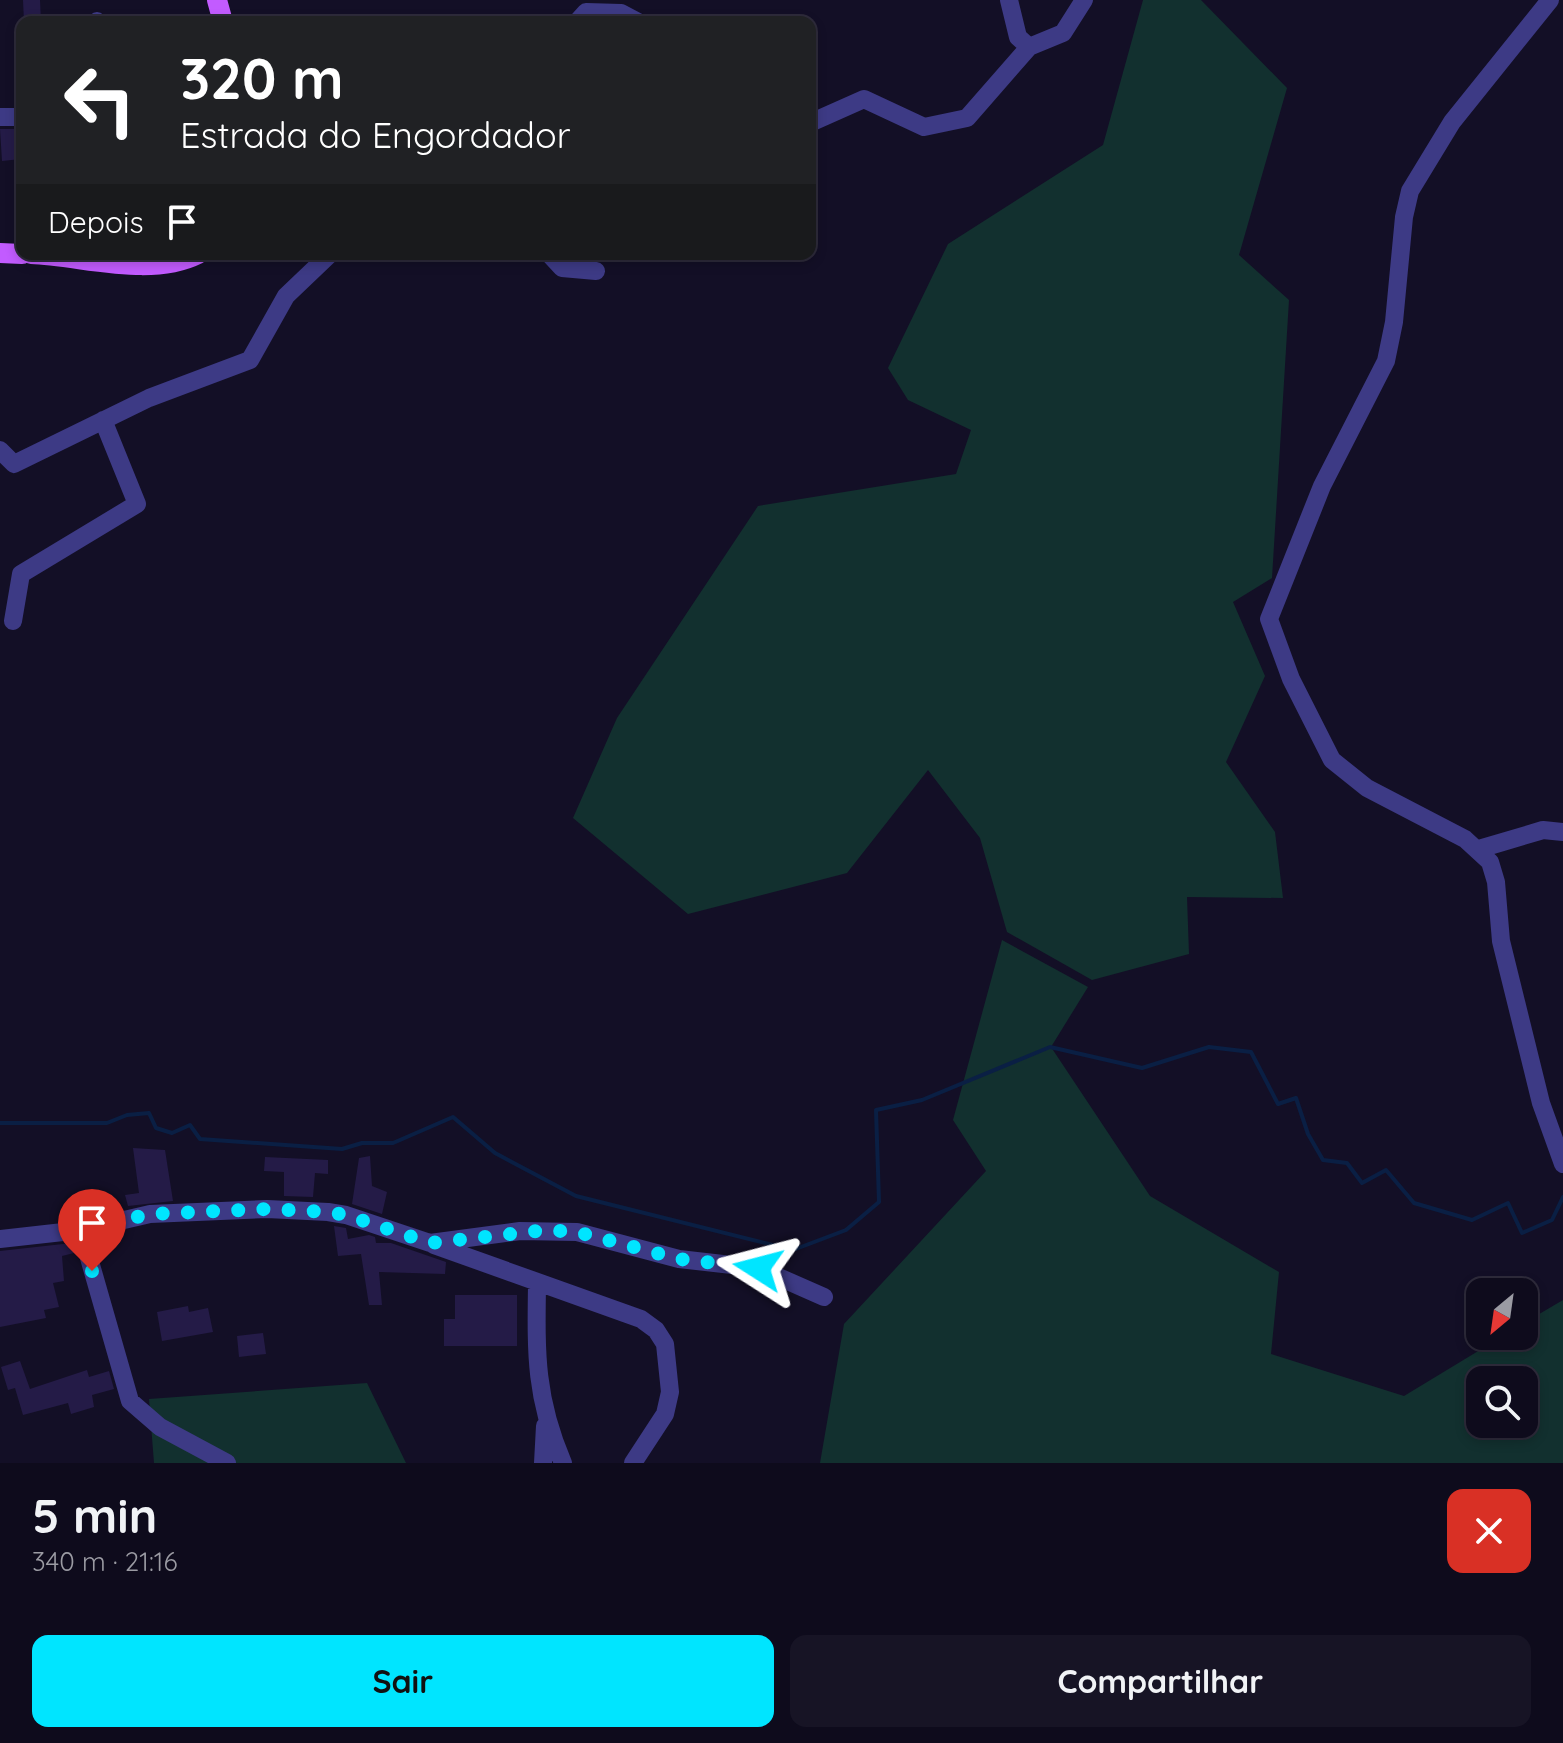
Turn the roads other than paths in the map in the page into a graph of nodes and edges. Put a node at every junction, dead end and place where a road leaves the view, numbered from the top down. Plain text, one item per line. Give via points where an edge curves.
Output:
1 (1009, 0) edge
2 (1084, 0) edge
3 (1550, 0) edge
4 (582, 16) edge
5 (627, 16) edge
6 (1029, 47) junction
7 (816, 120) edge
8 (99, 260) edge
9 (186, 260) edge
10 (324, 260) edge
11 (555, 260) edge
12 (596, 271) dead end
13 (103, 420) junction
14 (0, 450) edge
15 (13, 621) dead end
16 (1563, 832) edge
17 (1479, 849) junction
18 (1563, 1164) edge
19 (81, 1230) junction
20 (0, 1239) edge
21 (430, 1243) junction
22 (537, 1284) junction
23 (824, 1297) dead end
24 (546, 1420) junction
25 (227, 1463) edge
26 (543, 1463) edge
27 (563, 1463) edge
28 (633, 1463) edge

1 - 6 street via 1018,37
2 - 6 street via 1063,33
3 - 17 street via 1452,122 1410,191 1386,361 1322,486 1269,619 1291,679 1332,760 1359,783
4 - 5 street
6 - 7 street via 967,118 924,127 864,99
8 - 9 main road
10 - 13 street via 286,296 250,360
11 - 12 street via 562,268
13 - 14 street via 14,464
13 - 15 street via 137,504 21,574
16 - 17 street via 1543,830
17 - 18 street via 1496,882 1501,941 1541,1103
19 - 20 street
19 - 21 street via 150,1214 267,1209 346,1215
19 - 25 street via 130,1401 160,1427
21 - 22 street
21 - 23 street via 520,1231 577,1232 679,1259 758,1268
22 - 24 street via 538,1384
22 - 28 street via 641,1319 665,1344 670,1392 665,1414
24 - 26 street
24 - 27 street

